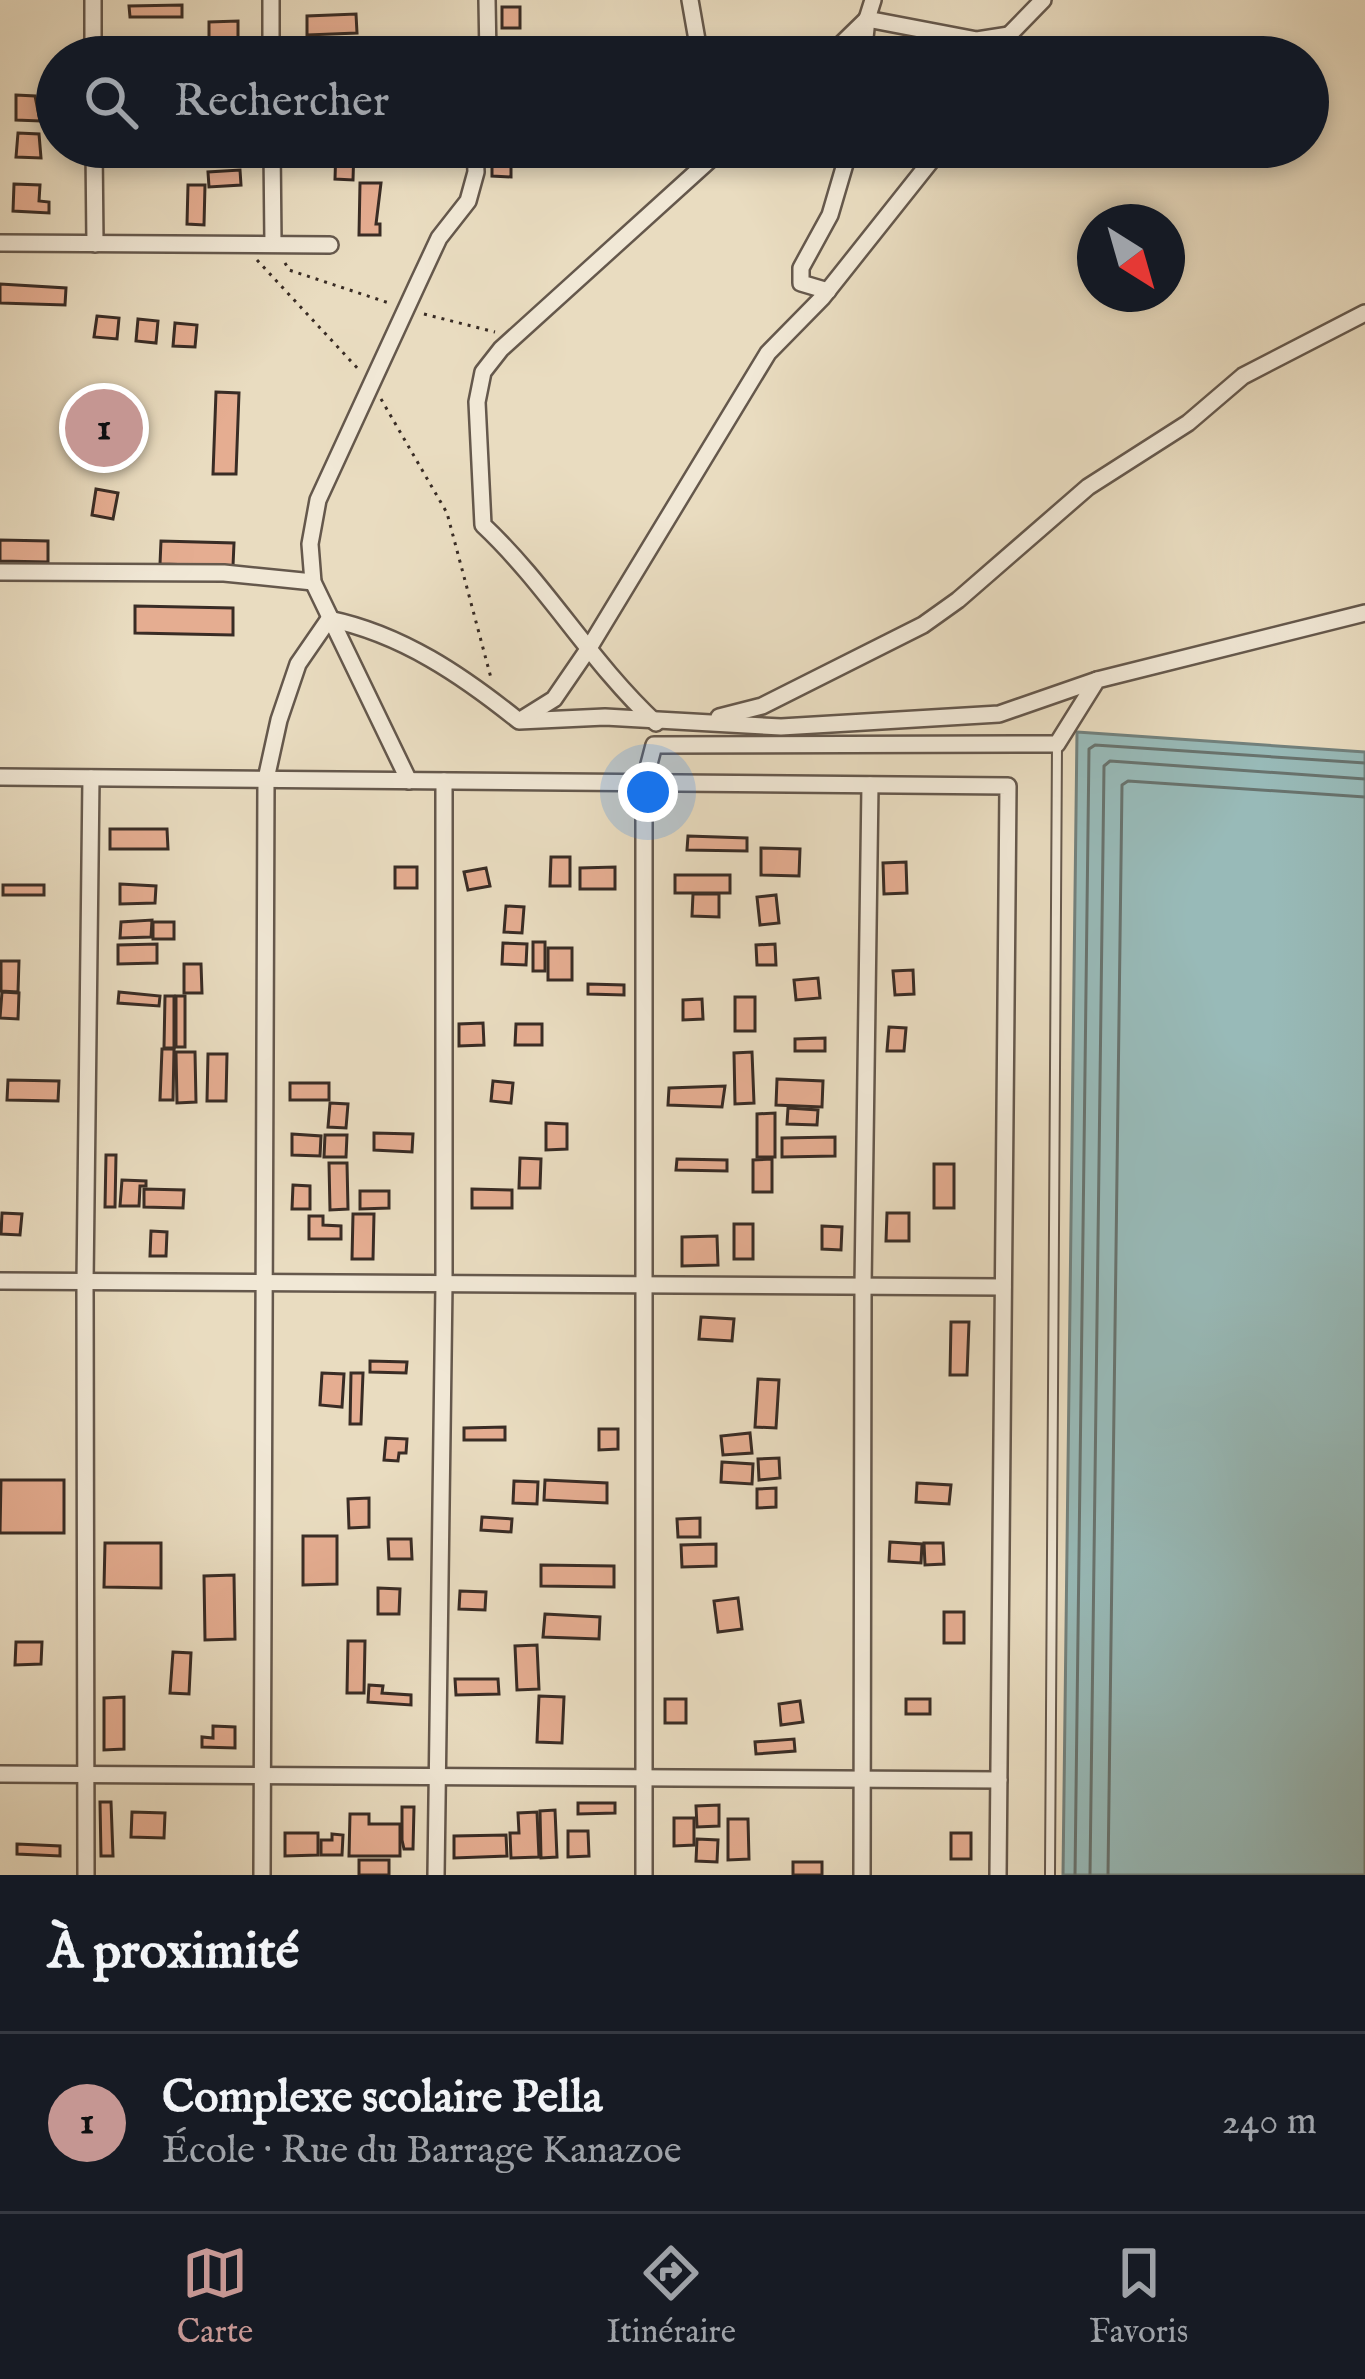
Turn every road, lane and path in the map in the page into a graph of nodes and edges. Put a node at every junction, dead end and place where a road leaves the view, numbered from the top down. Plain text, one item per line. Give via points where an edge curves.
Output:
1 (93, 0) edge
2 (271, 0) edge
3 (487, 0) edge
4 (690, 0) edge
5 (873, 0) edge
6 (1043, 0) edge
7 (867, 19) junction
8 (1009, 35) joint
9 (93, 36) edge
10 (271, 36) edge
11 (488, 36) edge
12 (696, 36) edge
13 (849, 36) edge
14 (865, 36) edge
15 (956, 36) edge
16 (1003, 36) edge
17 (94, 168) edge
18 (272, 168) edge
19 (476, 168) edge
20 (701, 168) edge
21 (844, 168) edge
22 (925, 168) edge
23 (0, 243) edge
24 (95, 244) junction
25 (241, 244) junction
26 (273, 244) junction
27 (329, 245) dead end
28 (828, 291) junction
29 (407, 308) junction
30 (1365, 313) edge
31 (537, 319) junction
32 (373, 386) junction
33 (0, 572) edge
34 (313, 582) junction
35 (1365, 613) edge
36 (329, 619) junction
37 (589, 648) junction
38 (1097, 680) junction
39 (496, 703) junction
40 (519, 721) junction
41 (692, 722) junction
42 (656, 723) junction
43 (1057, 744) junction
44 (0, 777) edge
45 (91, 778) junction
46 (266, 779) junction
47 (409, 781) junction
48 (444, 781) junction
49 (644, 783) junction
50 (870, 785) junction
51 (0, 1282) edge
52 (85, 1282) junction
53 (264, 1283) junction
54 (444, 1284) junction
55 (647, 1285) junction
56 (862, 1286) junction
57 (1004, 1287) junction
58 (0, 1774) edge
59 (86, 1774) junction
60 (262, 1775) junction
61 (438, 1776) junction
62 (645, 1778) junction
63 (864, 1779) junction
64 (999, 1780) junction
65 (86, 1875) edge
66 (262, 1875) edge
67 (436, 1875) edge
68 (644, 1875) edge
69 (862, 1875) edge
70 (998, 1875) edge
71 (1050, 1875) edge

1 - 9 street
2 - 10 street
3 - 11 street
4 - 12 street
5 - 7 street
6 - 8 street
7 - 13 street
7 - 14 street
7 - 15 street
8 - 16 street
17 - 24 street
18 - 26 street
19 - 29 street via 468,201 439,238
20 - 31 street
21 - 28 street via 801,268 801,283
22 - 28 street
23 - 24 street
24 - 25 street
25 - 26 street
25 - 32 path
26 - 27 street
26 - 29 path via 289,270
28 - 37 street via 768,352
29 - 31 path via 490,333
29 - 32 street
30 - 41 street via 1244,376 1088,487 923,625 763,706
31 - 37 street via 483,371 483,525 523,562
32 - 34 street via 318,500
32 - 39 path via 447,513
33 - 34 street via 224,573
34 - 36 street
35 - 38 street
36 - 39 street via 406,645
36 - 46 street via 298,664
36 - 47 street
37 - 40 street via 554,699
37 - 42 street
38 - 41 street via 999,714 781,727
38 - 43 street
39 - 40 street
40 - 42 street
41 - 42 street
43 - 49 street via 654,745
43 - 71 lane
44 - 45 street
45 - 46 street
45 - 52 street
46 - 47 street
46 - 53 street
47 - 48 street
48 - 49 street
48 - 54 street
49 - 50 street
49 - 55 street
50 - 56 street
50 - 57 street via 1008,786
51 - 52 street
52 - 53 street
52 - 59 street
53 - 54 street
53 - 60 street
54 - 55 street
54 - 61 street
55 - 56 street
55 - 62 street
56 - 57 street
56 - 63 street
57 - 64 street
58 - 59 street
59 - 60 street
59 - 65 street
60 - 61 street
60 - 66 street
61 - 62 street
61 - 67 street
62 - 63 street
62 - 68 street
63 - 64 street
63 - 69 street
64 - 70 street

